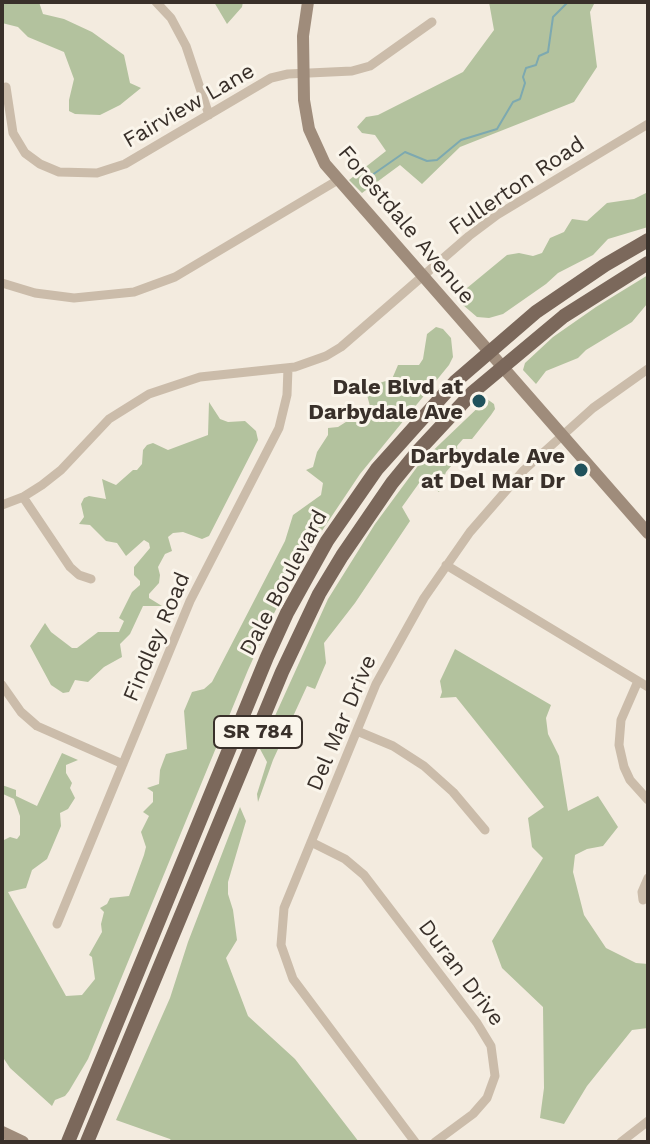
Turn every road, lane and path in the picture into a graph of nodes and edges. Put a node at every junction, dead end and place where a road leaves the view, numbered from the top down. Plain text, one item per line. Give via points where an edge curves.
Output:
1 (156, 2) edge
2 (308, 2) edge
3 (432, 22) dead end
4 (303, 73) junction
5 (6, 87) dead end
6 (209, 115) junction
7 (648, 124) edge
8 (338, 180) junction
9 (648, 240) edge
10 (648, 263) edge
11 (422, 276) junction
12 (2, 283) edge
13 (488, 352) junction
14 (501, 366) junction
15 (288, 368) junction
16 (648, 369) edge
17 (562, 434) junction
18 (23, 497) junction
19 (2, 505) edge
20 (646, 528) edge
21 (446, 565) junction
22 (91, 579) dead end
23 (638, 681) junction
24 (2, 685) edge
25 (648, 687) edge
26 (357, 731) junction
27 (123, 764) junction
28 (648, 800) edge
29 (485, 830) dead end
30 (311, 842) junction
31 (648, 878) edge
32 (643, 900) dead end
33 (57, 924) dead end
34 (648, 1121) edge
35 (2, 1132) edge
36 (23, 1142) edge
37 (68, 1142) edge
38 (87, 1142) edge
39 (415, 1142) edge
40 (435, 1142) edge
41 (621, 1142) edge

1 - 6 street via 179,32
2 - 4 street, Forestdale Avenue
3 - 4 street, Fairview Lane via 370,66
4 - 6 street, Fairview Lane via 271,78
4 - 8 street, Forestdale Avenue via 309,129
5 - 6 street, Fairview Lane via 19,146 59,172 97,173 125,164
7 - 11 street, Fullerton Road via 497,215
8 - 11 street, Forestdale Avenue
8 - 12 street via 175,277 134,292 74,298
9 - 13 main road, Dale Boulevard / SR 784 via 570,288
10 - 14 main road, Dale Boulevard / SR 784 via 564,316
11 - 13 street, Forestdale Avenue
11 - 15 street, Fullerton Road via 341,347
13 - 14 street, Forestdale Avenue
13 - 37 main road, Dale Boulevard / SR 784 via 377,469 327,541 287,613
14 - 17 street, Forestdale Avenue
14 - 38 main road, Dale Boulevard / SR 784 via 446,419 392,483 319,594
15 - 18 street, Fullerton Road via 200,377 149,394 109,419 61,470
15 - 27 street, Findley Road via 279,428 199,582
16 - 17 street, Del Mar Drive
17 - 20 street, Forestdale Avenue
17 - 21 street, Del Mar Drive via 500,496
18 - 19 street, Fullerton Road
18 - 22 street via 70,567
21 - 23 street
21 - 26 street, Del Mar Drive via 390,655
23 - 25 street
23 - 28 street via 621,720 619,745 630,780
24 - 27 street via 21,712 43,730
26 - 29 street via 424,766
26 - 30 street, Del Mar Drive
27 - 33 street, Findley Road
30 - 39 street, Del Mar Drive via 281,921 287,968
30 - 40 street, Duran Drive via 364,875 491,1046 495,1076 487,1098
31 - 32 street
34 - 41 street
35 - 36 street

